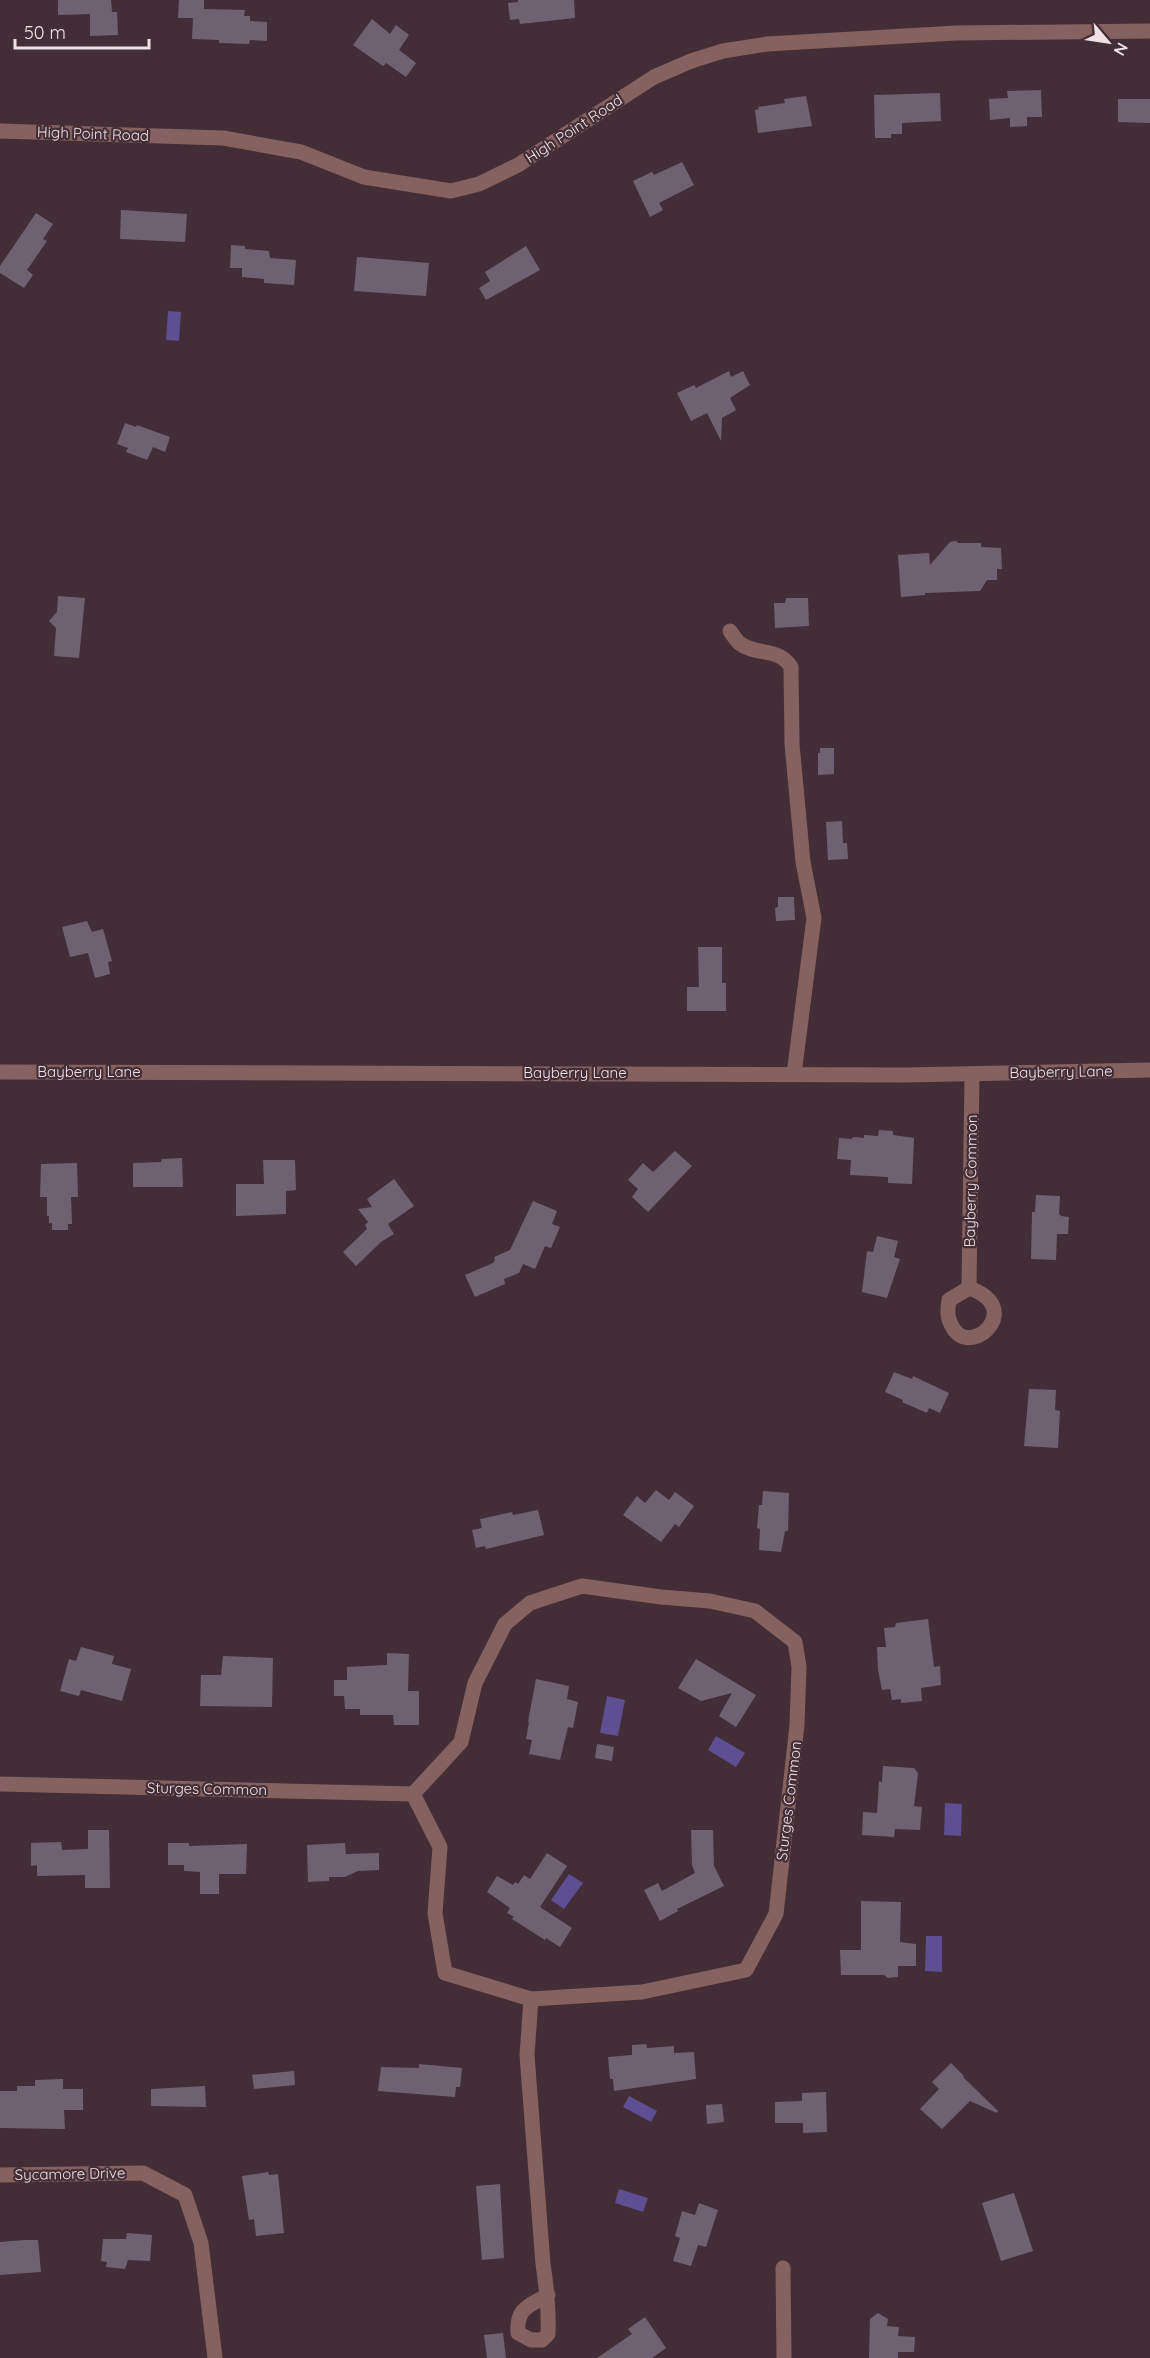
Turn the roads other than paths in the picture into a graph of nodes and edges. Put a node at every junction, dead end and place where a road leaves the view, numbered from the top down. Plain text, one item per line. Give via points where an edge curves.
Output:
1 (1150, 31) edge
2 (0, 131) edge
3 (730, 631) dead end
4 (1150, 1070) edge
5 (0, 1072) edge
6 (795, 1074) junction
7 (972, 1074) junction
8 (969, 1288) dead end
9 (0, 1784) edge
10 (414, 1794) junction
11 (531, 1998) junction
12 (0, 2175) edge
13 (783, 2268) dead end
14 (548, 2295) dead end
15 (215, 2358) edge
16 (784, 2358) edge

1 - 2 street, High Point Road via 956,33 766,44 723,51 654,78 518,165 479,184 451,190 364,177 302,152 223,138
3 - 6 street via 739,643 753,650 779,654 791,667 792,744 803,862 814,918
4 - 7 street, Bayberry Lane
5 - 6 street, Bayberry Lane
6 - 7 street, Bayberry Lane
7 - 8 street, Bayberry Common
9 - 10 street, Sturges Common
10 - 11 street, Sturges Common via 440,1847 435,1913 445,1973
10 - 11 street, Sturges Common via 461,1742 475,1683 505,1624 530,1603 582,1586 710,1601 755,1611 795,1642 799,1667 798,1725 776,1914 746,1970 642,1992
11 - 14 street via 527,2055
12 - 15 street, Sycamore Drive via 143,2173 185,2195 201,2243
13 - 16 street

